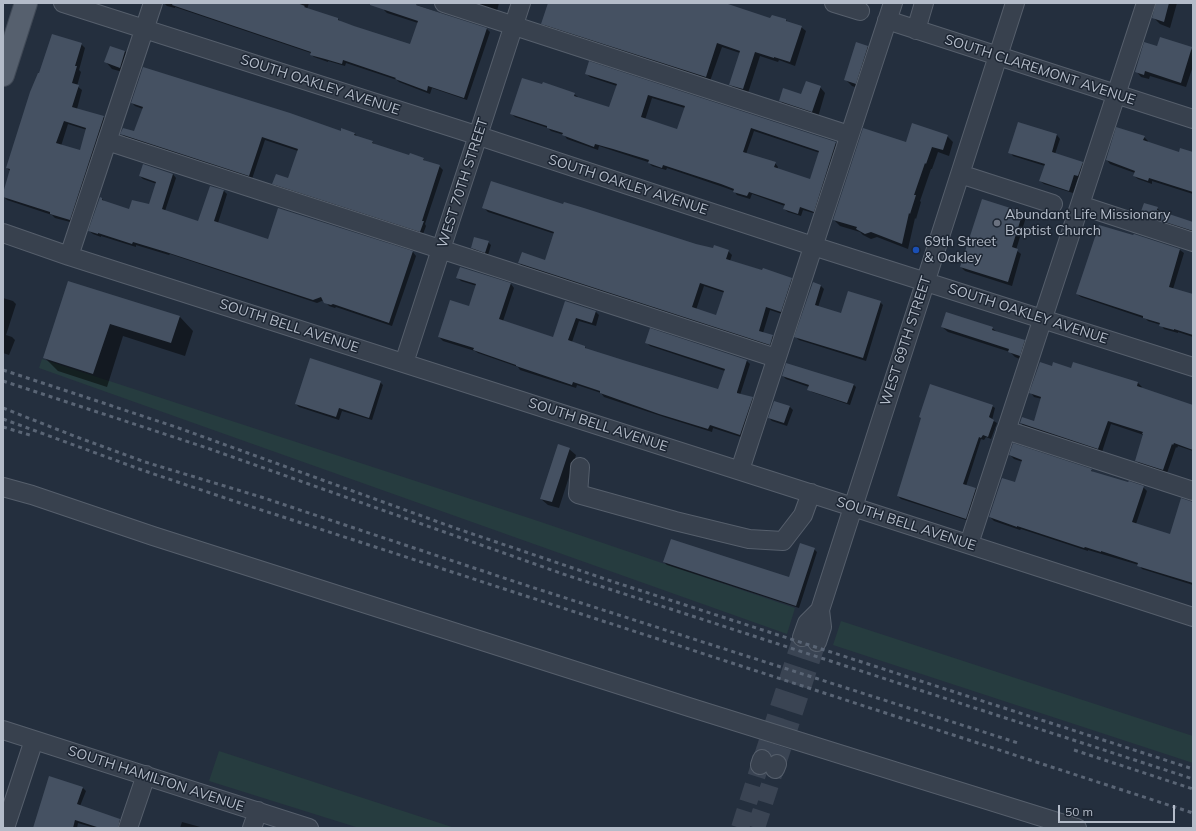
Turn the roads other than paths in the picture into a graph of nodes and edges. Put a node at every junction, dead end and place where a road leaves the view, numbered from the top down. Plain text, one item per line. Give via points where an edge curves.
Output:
1 (26, 3) edge
2 (63, 3) edge
3 (152, 3) edge
4 (444, 3) edge
5 (521, 3) edge
6 (834, 3) edge
7 (893, 3) edge
8 (924, 3) edge
9 (1015, 3) edge
10 (1146, 3) edge
11 (860, 11) dead end
12 (887, 20) junction
13 (514, 26) junction
14 (144, 29) junction
15 (916, 30) junction
16 (998, 56) junction
17 (3, 75) edge
18 (1116, 94) junction
19 (1193, 119) edge
20 (850, 135) junction
21 (479, 136) junction
22 (107, 141) junction
23 (960, 174) junction
24 (1053, 204) dead end
25 (1080, 205) junction
26 (3, 233) edge
27 (1193, 242) edge
28 (813, 246) junction
29 (442, 249) junction
30 (69, 256) junction
31 (925, 282) junction
32 (1043, 319) junction
33 (776, 358) junction
34 (404, 363) junction
35 (1193, 367) edge
36 (1006, 430) junction
37 (580, 467) dead end
38 (740, 470) junction
39 (3, 486) edge
40 (1193, 491) edge
41 (811, 493) junction
42 (853, 507) junction
43 (969, 544) junction
44 (1193, 617) edge
45 (810, 640) tunnel mouth
46 (3, 730) edge
47 (34, 740) junction
48 (146, 775) junction
49 (258, 811) junction
50 (4, 828) edge
51 (128, 828) edge
52 (252, 828) edge
53 (309, 828) edge
54 (1077, 828) edge

1 - 17 main road
2 - 14 street, SOUTH OAKLEY AVENUE
3 - 14 street
4 - 13 street
5 - 13 street, WEST 70TH STREET
6 - 11 street
7 - 12 street
8 - 15 street
9 - 16 street, WEST 69TH STREET
10 - 18 street
12 - 15 street, SOUTH CLAREMONT AVENUE
12 - 20 street
13 - 20 street
13 - 21 street, WEST 70TH STREET
14 - 21 street, SOUTH OAKLEY AVENUE
14 - 22 street
15 - 16 street, SOUTH CLAREMONT AVENUE
16 - 18 street, SOUTH CLAREMONT AVENUE
16 - 23 street, WEST 69TH STREET
18 - 19 street, SOUTH CLAREMONT AVENUE
18 - 25 street
20 - 28 street
21 - 28 street, SOUTH OAKLEY AVENUE
21 - 29 street, WEST 70TH STREET
22 - 29 street
22 - 30 street
23 - 24 street
23 - 31 street, WEST 69TH STREET
25 - 27 street
25 - 32 street
26 - 30 street, SOUTH BELL AVENUE
28 - 31 street, SOUTH OAKLEY AVENUE
28 - 33 street
29 - 33 street
29 - 34 street, WEST 70TH STREET
30 - 34 street, SOUTH BELL AVENUE
31 - 32 street, SOUTH OAKLEY AVENUE
31 - 42 street, WEST 69TH STREET
32 - 35 street, SOUTH OAKLEY AVENUE
32 - 36 street
33 - 38 street
34 - 38 street, SOUTH BELL AVENUE
36 - 40 street
36 - 43 street
37 - 41 street via 578,494 749,539 784,541 803,515
38 - 41 street, SOUTH BELL AVENUE
39 - 54 street via 692,708
41 - 42 street, SOUTH BELL AVENUE
42 - 43 street, SOUTH BELL AVENUE
42 - 45 street, WEST 69TH STREET via 820,610 807,623
43 - 44 street, SOUTH BELL AVENUE
46 - 47 street, SOUTH HAMILTON AVENUE
47 - 48 street, SOUTH HAMILTON AVENUE
47 - 50 street
48 - 49 street, SOUTH HAMILTON AVENUE
48 - 51 street
49 - 52 street
49 - 53 street, SOUTH HAMILTON AVENUE

